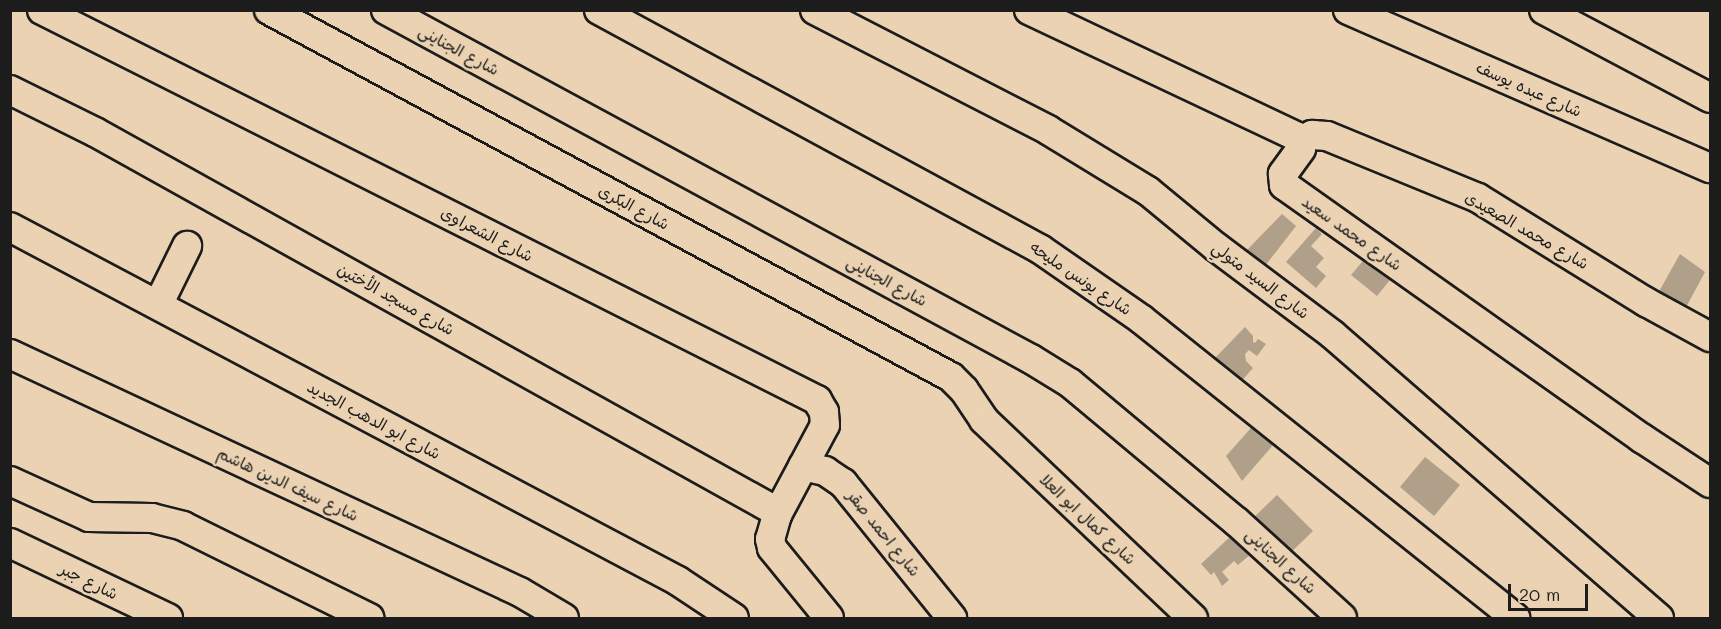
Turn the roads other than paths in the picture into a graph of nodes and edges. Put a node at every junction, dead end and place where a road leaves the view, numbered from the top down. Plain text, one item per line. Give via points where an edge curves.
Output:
1 (42, 10) edge
2 (269, 10) edge
3 (386, 10) edge
4 (599, 10) edge
5 (815, 10) edge
6 (1029, 10) edge
7 (1348, 10) edge
8 (1545, 11) edge
9 (10, 90) edge
10 (1710, 98) edge
11 (1301, 141) junction
12 (1710, 168) edge
13 (10, 227) edge
14 (187, 246) dead end
15 (158, 305) junction
16 (1710, 337) edge
17 (10, 354) edge
18 (984, 420) joint
19 (803, 466) junction
20 (10, 481) edge
21 (1710, 483) edge
22 (777, 515) junction
23 (10, 543) edge
24 (168, 618) edge
25 (369, 618) edge
26 (564, 618) edge
27 (734, 618) edge
28 (829, 618) edge
29 (952, 618) edge
30 (1193, 618) edge
31 (1342, 618) edge
32 (1515, 618) edge
33 (1659, 618) edge

1 - 19 street, شارع الشعراوى via 817,400 824,412 825,425
2 - 18 street, شارع البكرى via 951,377
3 - 31 street, شارع الجناينى via 1070,383 1237,522
4 - 32 street, شارع يونس مليحه via 1040,249 1141,320
5 - 33 street, شارع السيد متولي via 1048,129 1148,191 1333,335
6 - 11 street via 1298,136
7 - 12 street, شارع عبده يوسف
8 - 10 street
9 - 22 street, شارع مسجد الأختين via 125,149
11 - 16 street, شارع محمد الصعيدى via 1312,135 1327,136 1478,198
11 - 21 street, شارع محمد سعيد via 1301,149 1283,174 1284,185
13 - 15 street, شارع ابو الدهب الجديد
14 - 15 street
15 - 27 street, شارع ابو الدهب الجديد via 678,581
17 - 26 street, شارع سيف الدين هاشم via 520,592
18 - 30 street, شارع كمال ابو العلا
19 - 22 street, شارع الشعراوى
19 - 29 street, شارع احمد صقر via 825,471 843,483
20 - 25 street via 88,517 152,518 183,526
22 - 28 street, شارع الشعراوى via 771,529 772,548
23 - 24 street, شارع جبر

